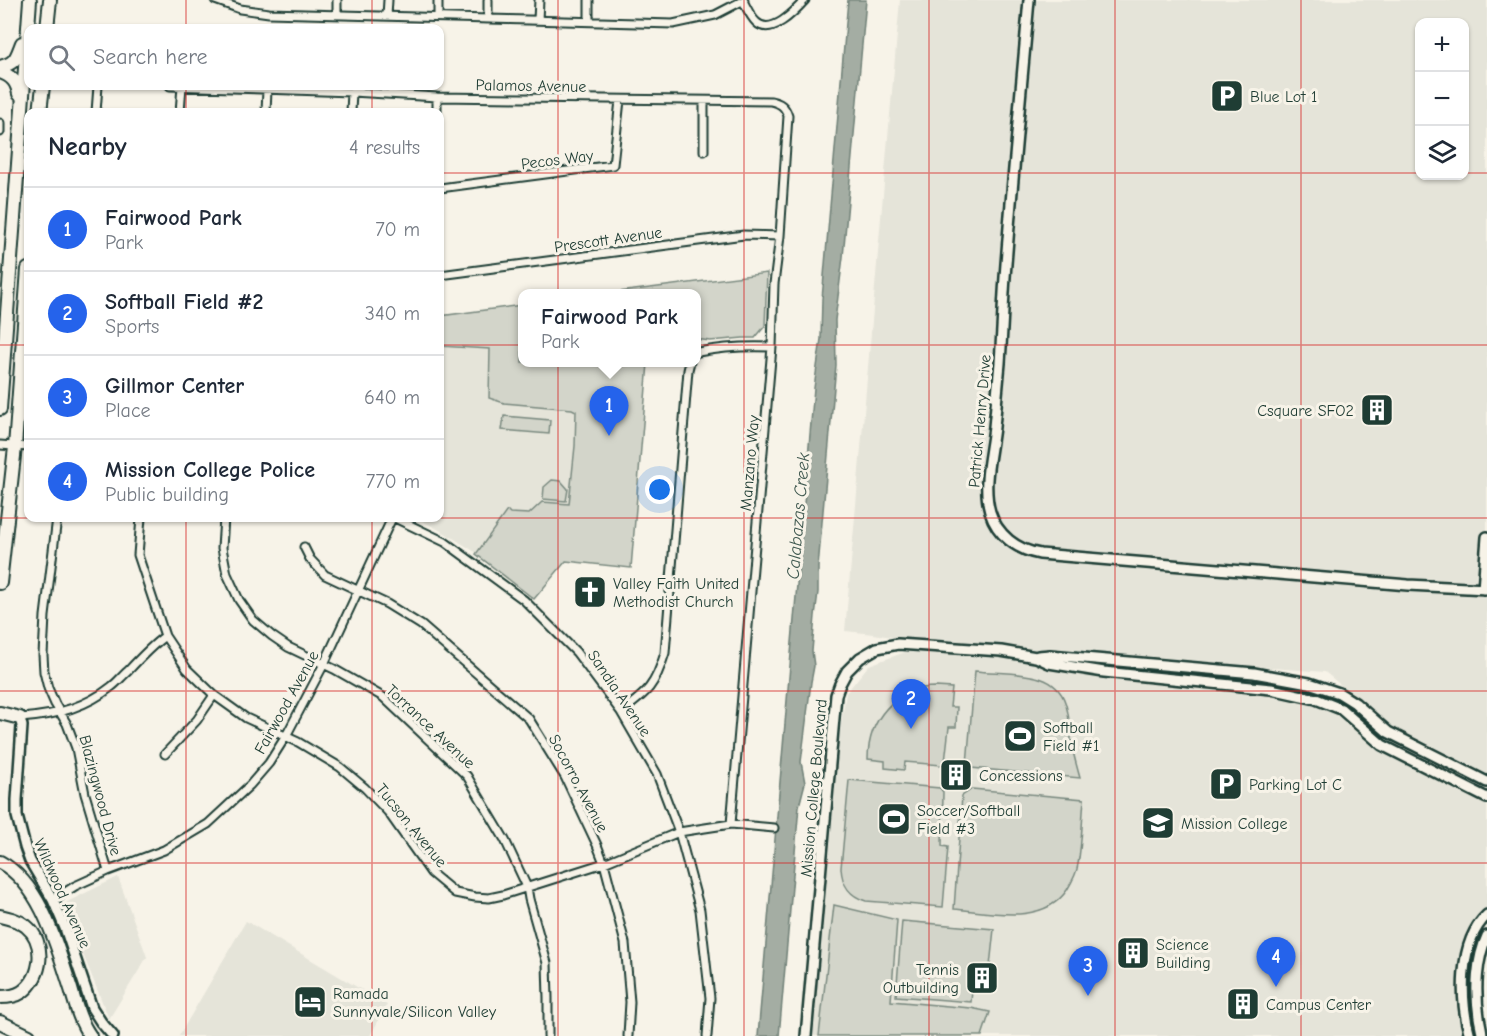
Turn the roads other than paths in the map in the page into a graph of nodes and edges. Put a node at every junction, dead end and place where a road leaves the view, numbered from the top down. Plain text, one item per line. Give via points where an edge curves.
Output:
1 (30, 0) edge
2 (50, 0) edge
3 (215, 0) edge
4 (337, 0) edge
5 (388, 0) edge
6 (438, 0) edge
7 (488, 0) edge
8 (539, 0) edge
9 (590, 0) edge
10 (744, 0) edge
11 (805, 0) edge
12 (1029, 0) edge
13 (337, 14) junction
14 (387, 15) junction
15 (438, 17) junction
16 (488, 19) junction
17 (538, 20) junction
18 (589, 21) junction
19 (27, 24) edge
20 (47, 24) edge
21 (24, 37) edge
22 (24, 61) edge
23 (0, 67) edge
24 (0, 72) edge
25 (13, 79) junction
26 (0, 84) edge
27 (42, 90) edge
28 (48, 90) edge
29 (98, 90) edge
30 (182, 90) edge
31 (267, 90) joint
32 (352, 92) junction
33 (437, 96) junction
34 (620, 100) junction
35 (704, 101) junction
36 (783, 106) joint
37 (21, 107) junction
38 (40, 108) edge
39 (41, 108) edge
40 (96, 108) edge
41 (180, 108) edge
42 (266, 108) edge
43 (351, 108) edge
44 (437, 108) edge
45 (0, 123) edge
46 (0, 132) edge
47 (704, 151) dead end
48 (444, 187) edge
49 (780, 237) junction
50 (444, 274) edge
51 (24, 324) edge
52 (772, 346) junction
53 (701, 351) edge
54 (689, 367) edge
55 (0, 409) edge
56 (0, 445) edge
57 (15, 447) junction
58 (24, 447) edge
59 (57, 522) edge
60 (141, 522) edge
61 (224, 522) edge
62 (392, 522) edge
63 (402, 522) edge
64 (1487, 537) edge
65 (304, 547) dead end
66 (0, 583) edge
67 (357, 590) junction
68 (1486, 590) edge
69 (165, 636) junction
70 (1036, 657) junction
71 (324, 664) junction
72 (214, 695) junction
73 (60, 712) junction
74 (621, 712) junction
75 (0, 713) edge
76 (20, 718) junction
77 (0, 720) edge
78 (286, 736) junction
79 (165, 754) dead end
80 (1487, 782) edge
81 (1487, 798) edge
82 (732, 824) junction
83 (774, 828) dead end
84 (679, 832) junction
85 (0, 862) edge
86 (604, 863) junction
87 (108, 871) junction
88 (527, 887) junction
89 (53, 900) junction
90 (1487, 915) edge
91 (0, 916) edge
92 (1487, 936) edge
93 (0, 997) edge
94 (0, 1022) edge
95 (1483, 1034) edge
96 (29, 1036) edge
97 (90, 1036) edge
98 (113, 1036) edge
99 (548, 1036) edge
100 (628, 1036) edge
101 (707, 1036) edge
102 (806, 1036) edge
103 (1470, 1036) edge

1 - 19 highway
2 - 20 highway
3 - 13 street via 269,13
4 - 13 street
5 - 14 street
6 - 15 street
7 - 16 street
8 - 17 street
9 - 18 street
10 - 11 street via 757,23 769,26 788,17
10 - 18 street via 715,15 673,24
12 - 68 street, Patrick Henry Drive via 987,487 993,522 1010,542 1040,554
13 - 14 street
14 - 15 street
15 - 16 street
16 - 17 street
17 - 18 street
21 - 23 highway via 16,60
22 - 37 highway
24 - 25 highway
25 - 26 highway
25 - 37 highway
27 - 38 highway
28 - 39 highway
29 - 40 street
30 - 41 street
31 - 32 street, Palamos Avenue
31 - 42 street
32 - 33 street, Palamos Avenue
32 - 43 street
33 - 34 street, Palamos Avenue
33 - 44 street
34 - 35 street, Palamos Avenue
34 - 48 street, Pecos Way via 613,165
35 - 36 street, Palamos Avenue via 771,101
35 - 47 street
36 - 49 street, Manzano Way via 788,116
37 - 55 highway
45 - 46 street
49 - 50 street, Prescott Avenue via 744,235
49 - 52 street, Manzano Way
51 - 57 highway
52 - 53 street
52 - 82 street, Manzano Way
54 - 74 street via 665,653 655,680
56 - 57 street
57 - 58 street
57 - 66 highway
59 - 73 street, Blazingwood Drive via 43,655 48,688
60 - 69 street, Tucson Avenue via 138,555
61 - 71 street, Torrance Avenue via 222,548 227,574 253,620 288,647
62 - 67 street, Fairwood Avenue
63 - 74 street, Sandia Avenue via 445,542 524,600 576,652
64 - 68 street
65 - 67 street, Socorro Avenue via 325,575
67 - 71 street, Fairwood Avenue
67 - 86 street, Socorro Avenue via 421,625 529,719 565,777
69 - 72 street, Tucson Avenue via 187,669
69 - 73 street via 112,687 88,703
70 - 80 street, Mission College Boulevard via 1050,655 1244,672 1309,683 1339,693 1388,732
70 - 81 street, Mission College Boulevard via 1049,663 1104,672 1253,686 1316,699 1341,709 1388,748
70 - 102 street, Mission College Boulevard via 898,644 877,648 848,671 835,703
71 - 78 street, Fairwood Avenue
71 - 88 street, Torrance Avenue via 384,697 467,776
72 - 78 street, Tucson Avenue via 246,718
72 - 79 street
73 - 76 street
73 - 87 street, Blazingwood Drive via 76,748 85,795
74 - 84 street, Sandia Avenue via 657,774
75 - 76 highway
76 - 77 highway
76 - 89 street, Wildwood Avenue via 17,816 30,861
78 - 87 street, Fairwood Avenue via 269,763 208,824 164,850
78 - 88 street, Tucson Avenue via 340,767 365,788 388,812 431,873 455,893 489,898
82 - 83 street, Tucson Avenue
82 - 84 street, Tucson Avenue
84 - 86 street, Tucson Avenue
84 - 101 street, Sandia Avenue via 700,910 710,998
85 - 97 highway via 21,880 48,921 80,1019
86 - 88 street, Tucson Avenue
86 - 100 street, Socorro Avenue via 625,943 630,1002
87 - 89 street, Fairwood Avenue
88 - 99 street, Torrance Avenue via 547,963
89 - 98 street, Wildwood Avenue via 92,1008
90 - 103 street via 1472,937 1466,961 1464,1009
91 - 93 highway via 28,928 40,954 39,969 23,991
92 - 95 street via 1478,968
94 - 96 highway

